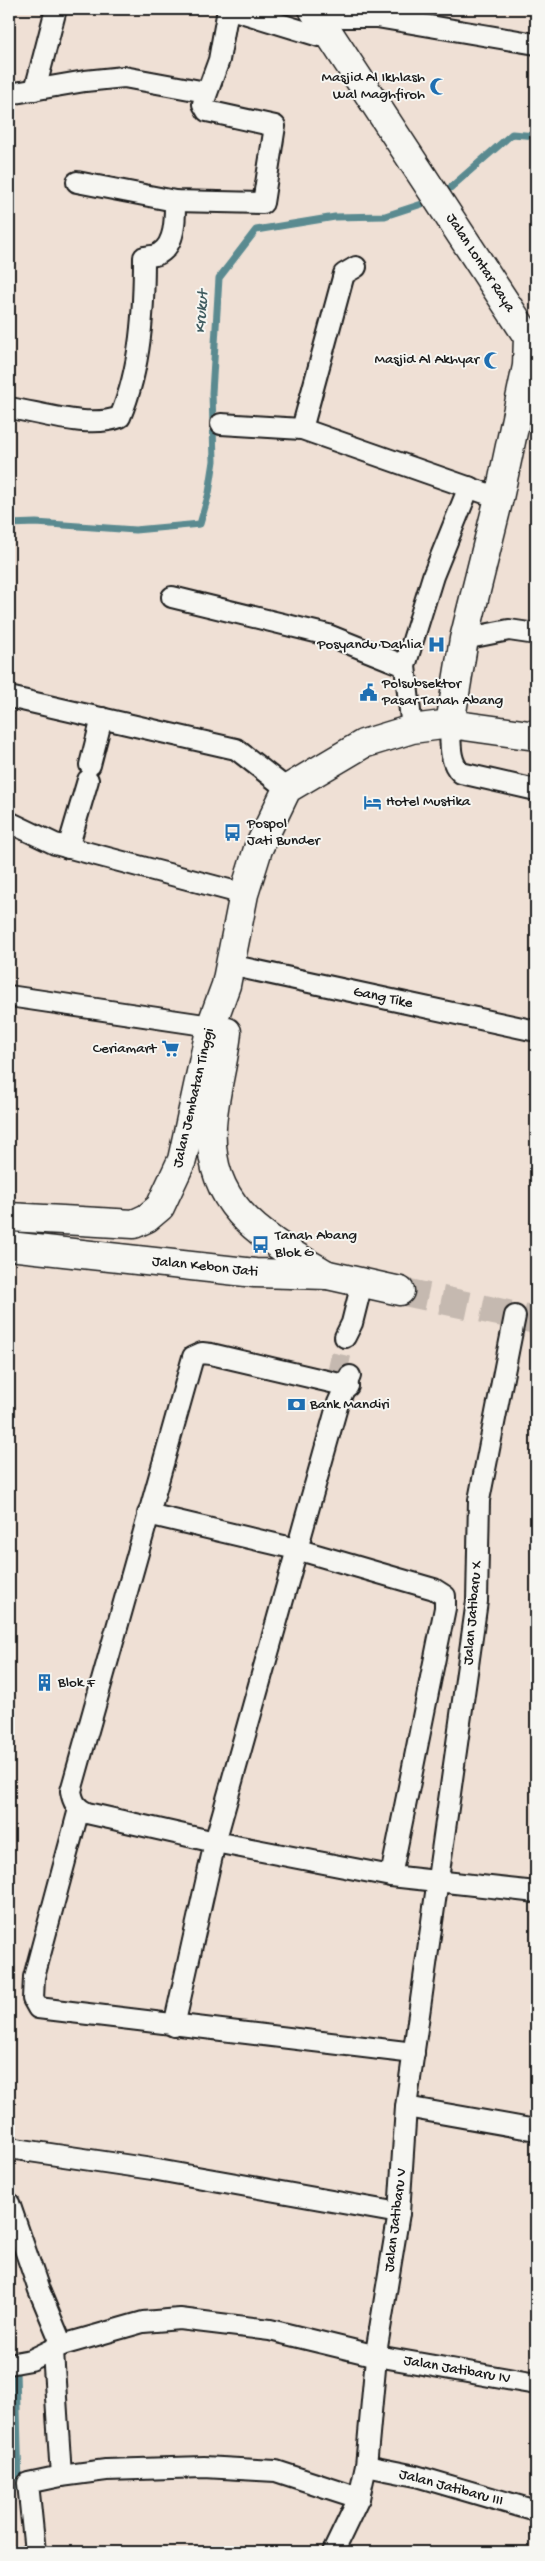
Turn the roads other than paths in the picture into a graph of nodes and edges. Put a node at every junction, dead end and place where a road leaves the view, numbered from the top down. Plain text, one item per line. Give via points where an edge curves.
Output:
1 (56, 9) edge
2 (378, 13) edge
3 (321, 21) edge
4 (536, 44) edge
5 (35, 90) junction
6 (206, 92) junction
7 (9, 94) edge
8 (77, 182) dead end
9 (175, 201) junction
10 (356, 267) dead end
11 (532, 367) edge
12 (9, 408) edge
13 (221, 424) dead end
14 (302, 429) junction
15 (469, 488) junction
16 (499, 498) junction
17 (172, 597) dead end
18 (536, 634) edge
19 (464, 639) junction
20 (406, 666) junction
21 (9, 697) edge
22 (102, 718) junction
23 (450, 724) junction
24 (412, 729) junction
25 (536, 736) edge
26 (287, 789) junction
27 (536, 790) edge
28 (9, 822) edge
29 (68, 848) junction
30 (244, 894) junction
31 (228, 975) junction
32 (9, 996) edge
33 (211, 1026) junction
34 (536, 1031) edge
35 (9, 1216) edge
36 (9, 1246) edge
37 (328, 1276) junction
38 (362, 1283) junction
39 (400, 1291) tunnel mouth
40 (515, 1316) dead end
41 (351, 1333) tunnel mouth
42 (148, 1514) junction
43 (296, 1549) junction
44 (79, 1809) junction
45 (215, 1842) junction
46 (391, 1876) junction
47 (438, 1881) junction
48 (536, 1892) edge
49 (174, 2026) junction
50 (414, 2053) junction
51 (406, 2107) junction
52 (536, 2130) edge
53 (9, 2148) edge
54 (9, 2203) edge
55 (398, 2213) junction
56 (58, 2348) junction
57 (378, 2356) junction
58 (9, 2364) edge
59 (536, 2384) edge
60 (366, 2466) junction
61 (61, 2476) junction
62 (359, 2498) junction
63 (536, 2511) edge
64 (35, 2552) edge
65 (333, 2552) edge

1 - 5 street
2 - 3 street
2 - 4 street
3 - 6 street via 319,36 230,11 219,60
3 - 11 main road, Jalan Lontar Raya via 528,337
5 - 6 street via 124,77
5 - 7 street
6 - 9 street via 203,104 207,111 274,126 265,200 260,204
8 - 9 street
9 - 12 street via 175,224 169,243 160,254 144,257 143,316 128,399 120,417 91,422
10 - 14 street via 344,274
11 - 16 main road, Jalan Lontar Raya
13 - 14 street
14 - 15 street
15 - 16 street
15 - 20 street via 433,576
16 - 19 main road, Jalan Lontar Raya
17 - 20 street via 328,635
18 - 19 street via 509,630
19 - 23 main road, Jalan Lontar Raya
20 - 24 street
21 - 22 street
22 - 26 street via 236,749
22 - 29 street
23 - 24 main road
23 - 25 main road
23 - 27 street via 452,760 461,773
24 - 26 main road via 363,744
26 - 30 main road, Jalan Jembatan Tinggi via 258,849
28 - 29 street
29 - 30 street
30 - 31 main road, Jalan Jembatan Tinggi
31 - 33 main road, Jalan Jembatan Tinggi
31 - 34 street, Gang Tike
31 - 37 main road, Jalan Jembatan Tinggi via 226,1038 212,1124 212,1154 220,1183 232,1206 250,1223
32 - 33 street
33 - 35 main road, Jalan Jembatan Tinggi via 182,1160 160,1207 134,1224
36 - 37 main road, Jalan Kebon Jati via 255,1273
37 - 38 main road, Jalan Kebon Jati
38 - 39 main road, Jalan Kebon Jati
38 - 41 street
40 - 47 street, Jalan Jatibaru X via 479,1500 477,1601
42 - 43 street
42 - 43 street via 195,1355 211,1354 342,1385
42 - 44 street via 71,1790
43 - 45 street
43 - 46 street via 434,1589 445,1596
44 - 45 street
44 - 49 street via 34,1977 34,1999 38,2008 49,2012
45 - 46 street
45 - 49 street
46 - 47 street
47 - 48 street
47 - 50 street, Jalan Jatibaru V
49 - 50 street
50 - 51 street, Jalan Jatibaru V
51 - 52 street
51 - 55 street, Jalan Jatibaru V
53 - 55 street via 152,2169
54 - 56 street
55 - 57 street, Jalan Jatibaru V
56 - 57 street, Jalan Jatibaru IV via 143,2322 180,2319 270,2330
56 - 58 street, Jalan Jatibaru IV via 32,2360
56 - 61 street
57 - 59 street, Jalan Jatibaru IV
57 - 60 street, Jalan Jatibaru V
60 - 62 street, Jalan Jatibaru V
60 - 63 street, Jalan Jatibaru III via 416,2476
61 - 62 street via 106,2470 204,2467 276,2470
61 - 64 street via 28,2483
62 - 65 street, Jalan Jatibaru V

